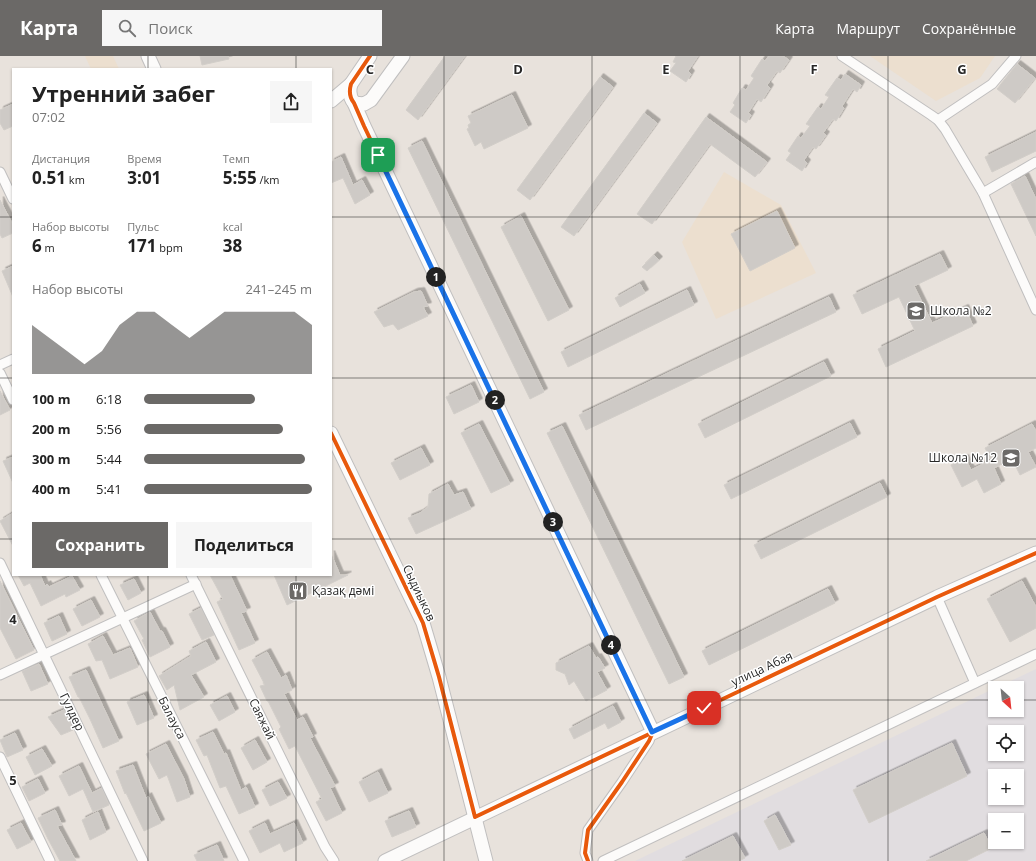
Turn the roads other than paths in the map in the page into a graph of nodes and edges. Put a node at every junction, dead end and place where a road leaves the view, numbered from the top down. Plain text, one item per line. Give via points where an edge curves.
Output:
1 (148, 56) edge
2 (370, 56) edge
3 (403, 56) edge
4 (842, 56) edge
5 (1016, 56) edge
6 (154, 68) edge
7 (351, 84) junction
8 (374, 97) junction
9 (332, 100) edge
10 (332, 101) edge
11 (353, 101) junction
12 (938, 120) junction
13 (364, 126) junction
14 (1036, 162) edge
15 (0, 172) edge
16 (983, 193) junction
17 (12, 197) edge
18 (1036, 310) edge
19 (12, 360) edge
20 (0, 366) edge
21 (0, 373) edge
22 (12, 398) edge
23 (332, 435) edge
24 (1036, 553) edge
25 (0, 563) edge
26 (101, 576) edge
27 (192, 576) edge
28 (196, 584) junction
29 (937, 597) junction
30 (123, 619) junction
31 (1036, 654) edge
32 (45, 655) junction
33 (0, 675) edge
34 (975, 684) junction
35 (652, 732) junction
36 (0, 758) edge
37 (475, 817) junction
38 (50, 861) edge
39 (143, 861) edge
40 (244, 861) edge
41 (334, 861) edge
42 (385, 861) edge
43 (486, 861) edge
44 (588, 861) edge
45 (603, 861) edge

1 - 6 street
2 - 7 street
3 - 8 street
4 - 12 street
5 - 12 street via 992,84
7 - 9 street
7 - 11 street
8 - 11 street via 364,104
8 - 13 street via 368,105
10 - 11 street
11 - 13 street
12 - 16 street
13 - 35 street
14 - 16 street
15 - 17 street
16 - 18 street
19 - 20 street
21 - 22 street
23 - 37 street, Сыдиыков via 423,623
24 - 29 street, улица Абая
25 - 32 street, Гулдер
26 - 30 street, Балауса
27 - 28 street, Саяжай
28 - 30 street
28 - 41 street, Саяжай
29 - 34 street
29 - 35 street, улица Абая
30 - 32 street
30 - 40 street, Балауса
31 - 34 street
32 - 33 street
32 - 39 street, Гулдер
34 - 45 street
35 - 37 street, улица Абая
35 - 44 street via 641,753 588,830 585,854
36 - 38 street
37 - 42 street, улица Абая
37 - 43 street, Сыдиыков

